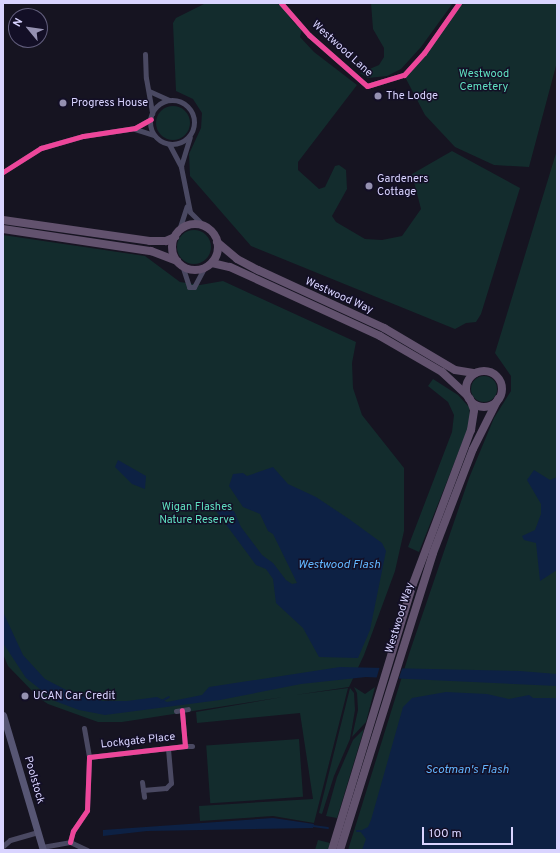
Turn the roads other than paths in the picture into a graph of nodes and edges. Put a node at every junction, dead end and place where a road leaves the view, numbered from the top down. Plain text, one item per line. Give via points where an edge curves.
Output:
1 (281, 3) edge
2 (459, 3) edge
3 (146, 54) dead end
4 (149, 91) junction
5 (169, 100) junction
6 (152, 113) junction
7 (151, 119) junction
8 (128, 129) junction
9 (191, 134) junction
10 (154, 135) junction
11 (169, 144) junction
12 (181, 167) junction
13 (3, 172) edge
14 (187, 205) junction
15 (3, 220) edge
16 (205, 227) junction
17 (3, 229) edge
18 (176, 235) junction
19 (217, 242) junction
20 (179, 263) junction
21 (212, 263) junction
22 (204, 268) junction
23 (475, 374) junction
24 (469, 398) junction
25 (498, 399) junction
26 (182, 710) junction
27 (188, 710) dead end
28 (176, 711) dead end
29 (3, 715) edge
30 (84, 728) dead end
31 (185, 746) junction
32 (192, 746) dead end
33 (168, 749) junction
34 (89, 757) junction
35 (142, 782) dead end
36 (143, 790) junction
37 (144, 797) dead end
38 (38, 832) junction
39 (70, 842) junction
40 (3, 846) edge
41 (43, 849) edge
42 (87, 850) edge
43 (332, 850) edge
44 (340, 850) edge

1 - 2 street, Westwood Lane via 309,35 368,86 404,75 424,53
3 - 4 street
4 - 5 street
4 - 6 street
5 - 6 street via 159,105
5 - 9 street via 183,103 189,108 194,120
6 - 7 street
7 - 8 street via 140,127
7 - 10 street
8 - 10 street
8 - 13 street via 83,136 41,148
9 - 11 street via 181,142
9 - 12 street
10 - 11 street
11 - 12 street
12 - 14 street
14 - 16 street via 192,216
14 - 18 street
15 - 18 highway via 150,241 166,241
16 - 18 highway via 187,226
16 - 19 highway
17 - 20 highway via 151,251
18 - 20 highway via 173,250
19 - 21 highway via 218,250
19 - 23 highway, Westwood Way via 232,255 258,270 384,328 455,370
20 - 22 highway via 196,270
20 - 22 street via 189,287 194,287
21 - 22 highway
21 - 24 highway, Westwood Way via 230,267 386,340 442,372
23 - 24 highway via 468,381
23 - 25 highway via 489,372 498,378 502,388
24 - 25 highway via 484,406
24 - 43 highway, Westwood Way via 474,410 471,430 430,533
25 - 44 highway, Westwood Way via 480,432 420,590
26 - 27 street
26 - 28 street
26 - 31 street, Lockgate Place
29 - 38 main road, Poolstock
30 - 34 street, Lockgate Place
31 - 32 street, Lockgate Place
31 - 33 street, Lockgate Place
33 - 34 street, Lockgate Place
33 - 36 street, Lockgate Place via 172,781 170,785 166,788
34 - 39 street, Lockgate Place via 88,810 73,831
35 - 36 street
36 - 37 street
38 - 40 street via 10,840
38 - 41 main road, Poolstock
39 - 41 street
39 - 42 street

